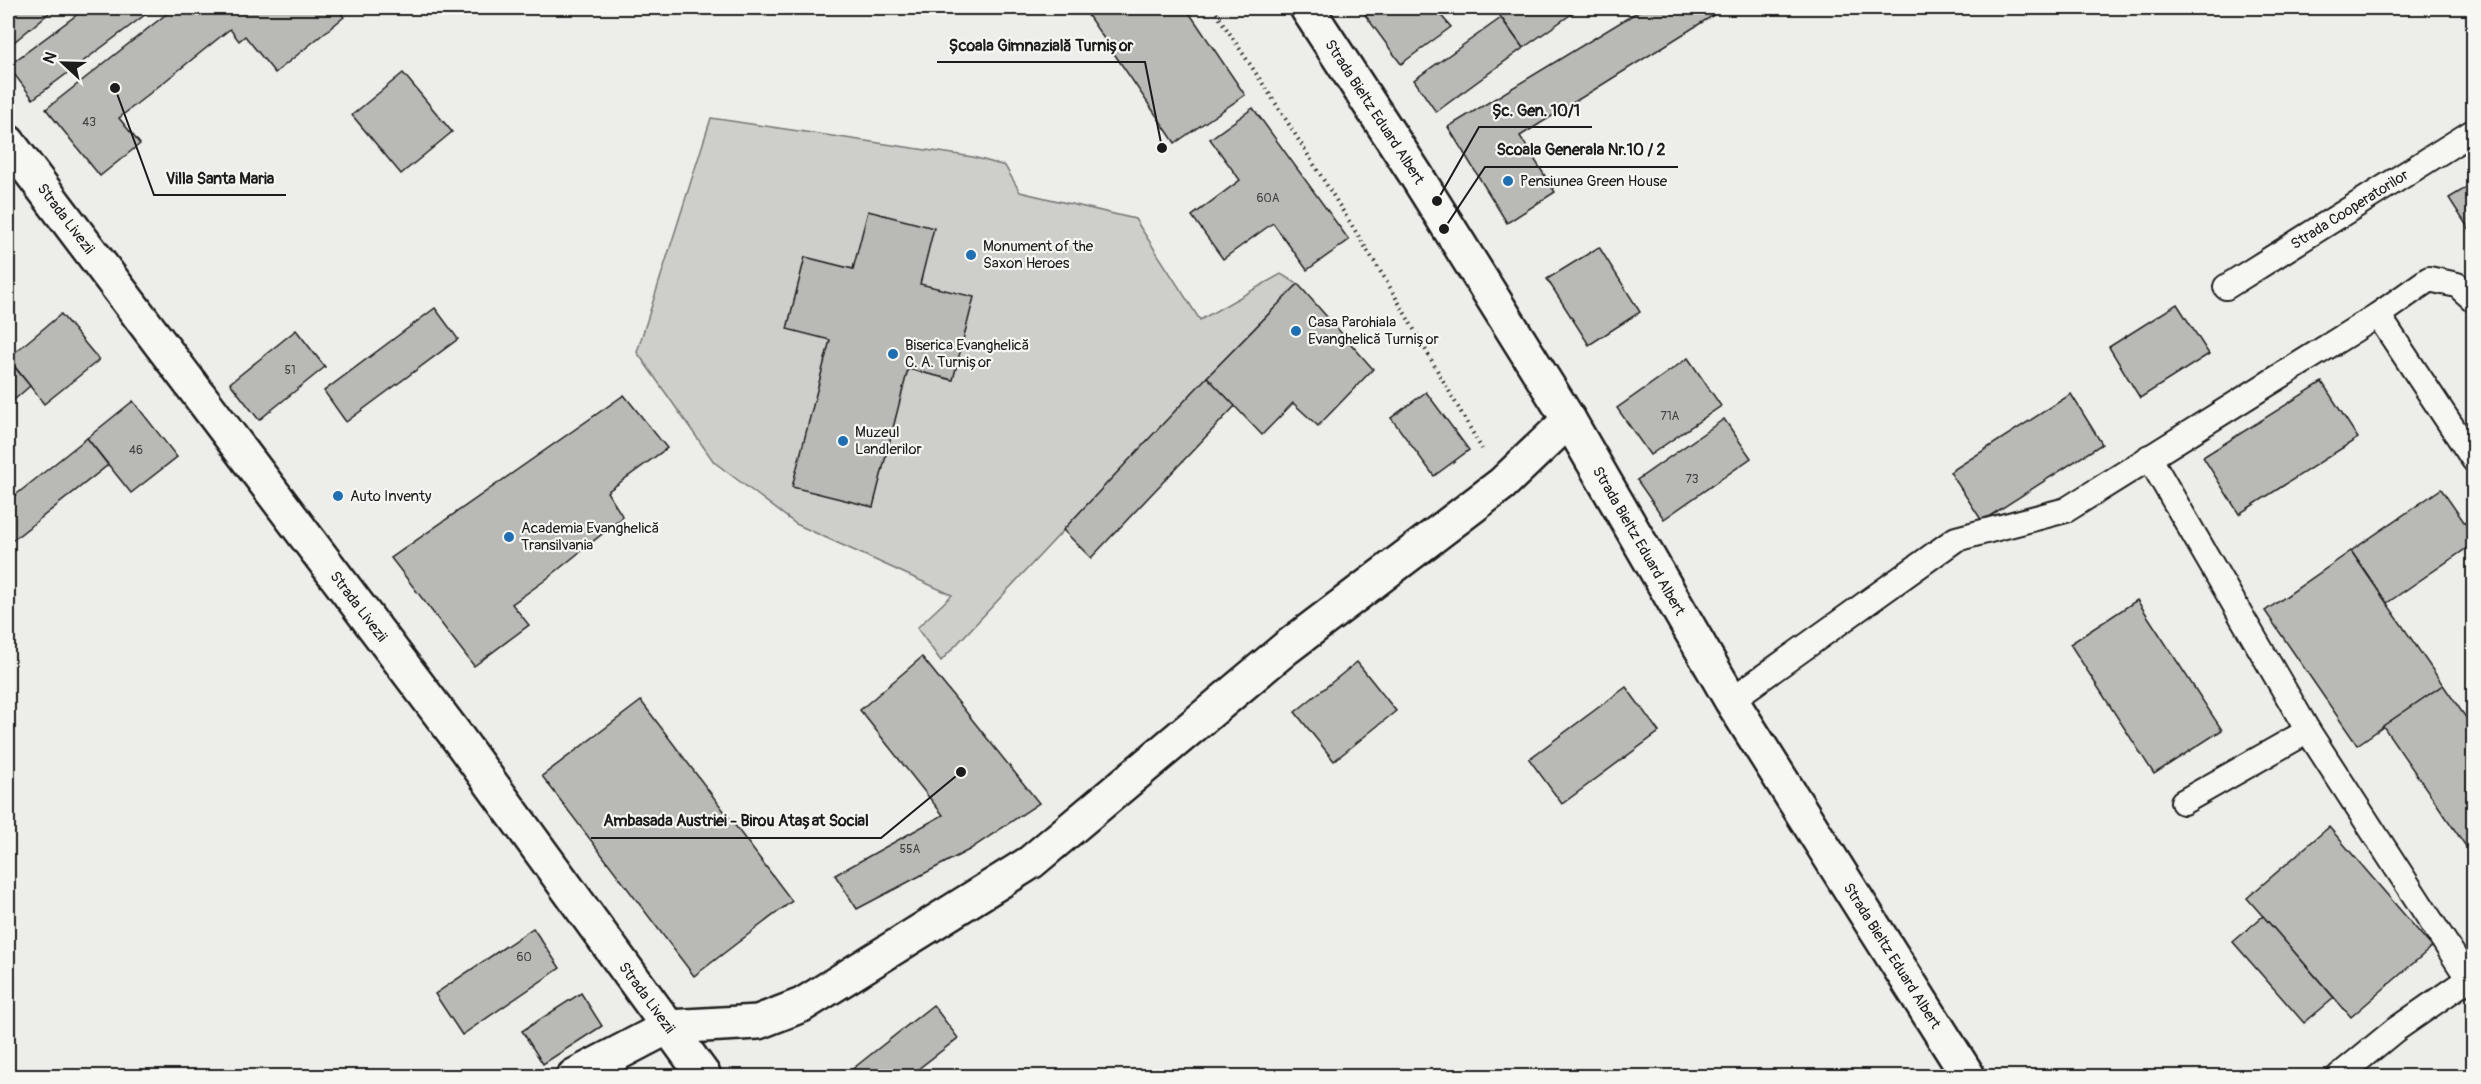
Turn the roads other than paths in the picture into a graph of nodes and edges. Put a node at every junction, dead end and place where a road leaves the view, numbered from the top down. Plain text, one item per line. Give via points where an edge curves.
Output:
1 (1307, 8) edge
2 (2474, 131) edge
3 (8, 142) edge
4 (2226, 287) dead end
5 (2474, 300) edge
6 (2378, 315) junction
7 (1569, 420) junction
8 (2149, 457) junction
9 (2474, 460) edge
10 (1731, 700) junction
11 (2308, 731) junction
12 (2183, 802) dead end
13 (2471, 976) edge
14 (668, 1027) junction
15 (574, 1077) edge
16 (704, 1077) edge
17 (1968, 1077) edge
18 (2339, 1077) edge

1 - 7 street, Strada Bieltz Eduard Albert
2 - 4 lane, Strada Cooperatorilor
3 - 14 street, Strada Livezii via 454,734
5 - 6 lane via 2457,285 2429,279
6 - 8 lane
6 - 9 lane
7 - 10 street, Strada Bieltz Eduard Albert
7 - 14 street via 1502,484 1287,648 1031,862 802,1005 758,1022
8 - 10 lane via 2066,510 1956,539
8 - 11 lane
10 - 17 street, Strada Bieltz Eduard Albert
11 - 12 lane
11 - 13 lane
13 - 18 lane
14 - 15 street
14 - 16 street, Strada Livezii

